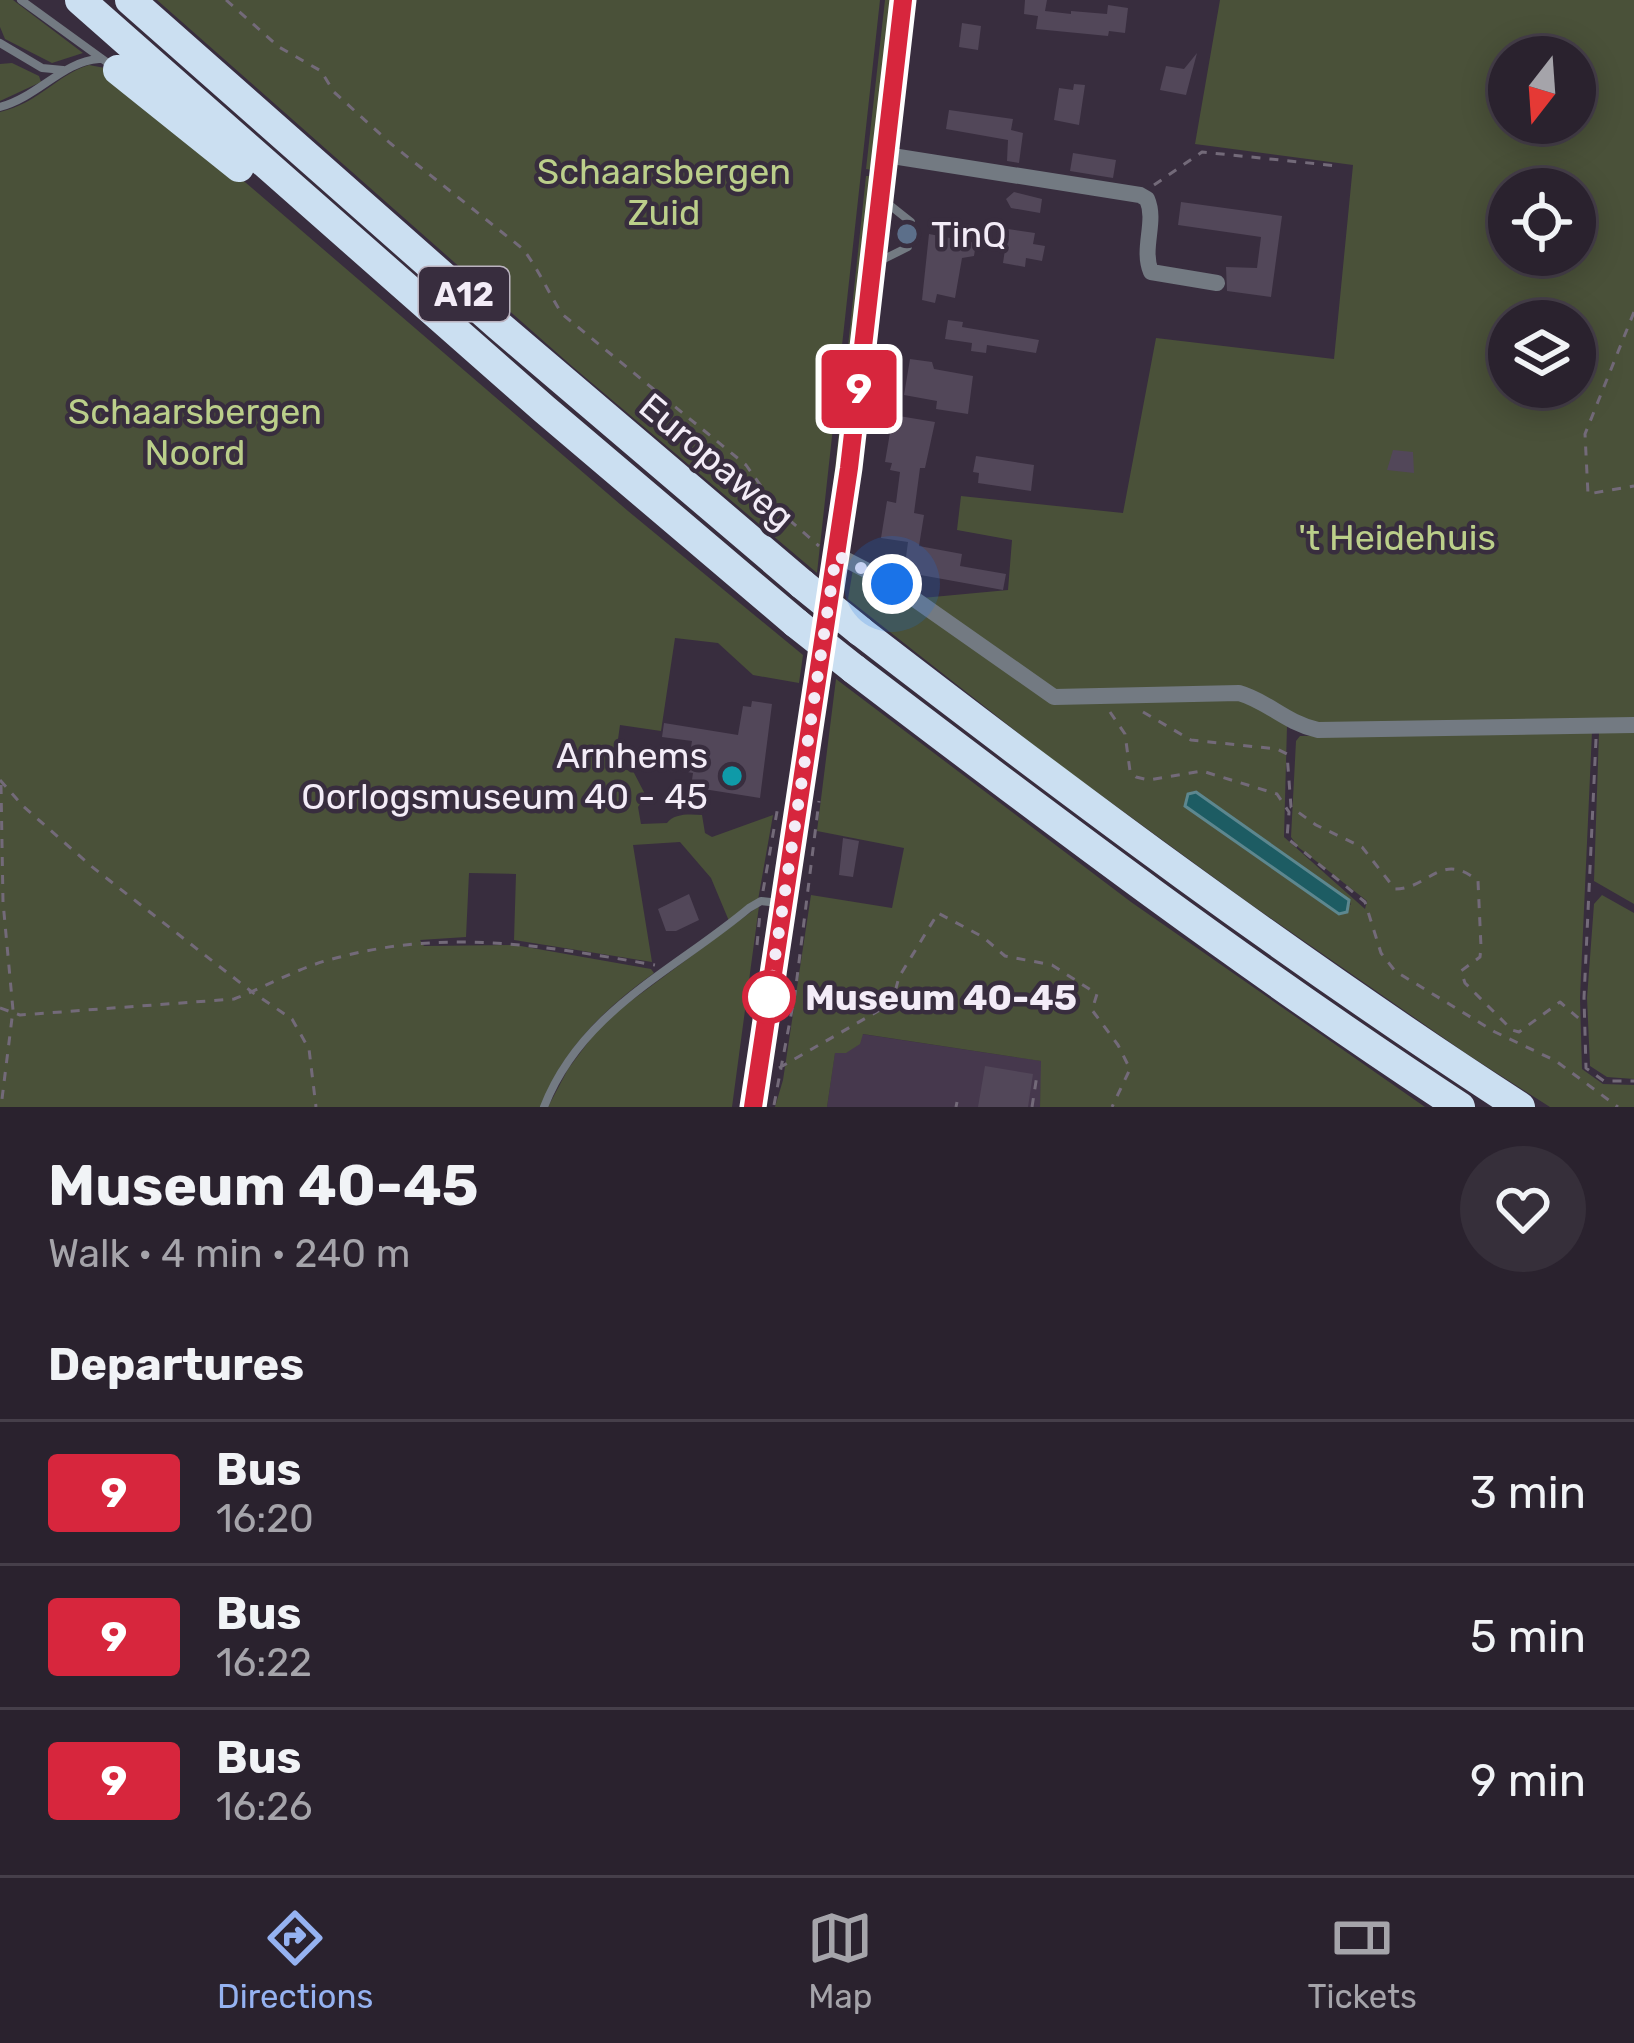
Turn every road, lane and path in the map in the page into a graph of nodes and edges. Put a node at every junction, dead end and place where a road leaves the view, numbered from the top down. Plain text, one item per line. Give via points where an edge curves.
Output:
1 (21, 0) edge
2 (80, 0) edge
3 (130, 0) edge
4 (226, 0) edge
5 (903, 0) edge
6 (0, 43) edge
7 (14, 53) junction
8 (0, 58) edge
9 (109, 64) junction
10 (65, 70) junction
11 (0, 107) edge
12 (886, 154) junction
13 (1338, 166) dead end
14 (1140, 195) junction
15 (1217, 283) dead end
16 (1634, 312) edge
17 (544, 409) junction
18 (1634, 486) edge
19 (830, 553) junction
20 (1101, 698) junction
21 (1634, 725) edge
22 (1596, 726) junction
23 (1, 782) edge
24 (784, 903) junction
25 (669, 967) junction
26 (252, 992) junction
27 (0, 1008) edge
28 (13, 1010) junction
29 (1584, 1023) junction
30 (771, 1073) dead end
31 (1037, 1075) dead end
32 (1634, 1082) edge
33 (2, 1107) edge
34 (316, 1107) edge
35 (544, 1107) edge
36 (753, 1107) edge
37 (1032, 1107) edge
38 (1112, 1107) edge
39 (1460, 1107) edge
40 (1520, 1107) edge
41 (1618, 1107) edge

1 - 9 lane, A12
2 - 17 highway, Europaweg / A12
3 - 40 highway, Europaweg / A12, bridge via 860,631 1106,821
4 - 19 path via 321,71 390,142 524,249 562,314 746,465 778,510
5 - 12 main road
6 - 7 lane
7 - 8 lane
7 - 10 lane
9 - 10 lane via 77,62
9 - 17 highway, A12 via 422,323
10 - 11 lane
12 - 14 street
12 - 19 main road
13 - 14 path via 1202,152
14 - 15 street via 1152,211 1151,272
16 - 18 path via 1585,434 1588,494
17 - 39 highway, Europaweg / A12, bridge via 854,670 1229,949
19 - 20 street via 892,584 1044,692
19 - 24 main road
20 - 22 street via 1239,693 1291,724 1318,730
20 - 29 path via 1191,740 1287,754 1291,807 1362,847 1395,889 1448,868 1466,872 1478,881 1481,947 1461,970 1465,983 1513,1030 1560,1002
20 - 41 path via 1125,734 1136,777 1202,771 1277,794 1289,812 1287,838 1365,902 1395,971 1556,1061
21 - 22 street
22 - 29 path
23 - 26 path via 91,866
23 - 28 path
24 - 25 lane via 761,901
24 - 36 main road
25 - 26 path via 514,942 439,940 334,958
25 - 35 lane via 602,1018
26 - 28 path via 129,1009
26 - 34 path via 305,1037
27 - 28 path
28 - 33 path
29 - 32 path via 1586,1068 1604,1081
30 - 38 path via 892,1003 938,913 1005,956 1052,965 1097,994 1092,1010 1130,1069
31 - 37 path

